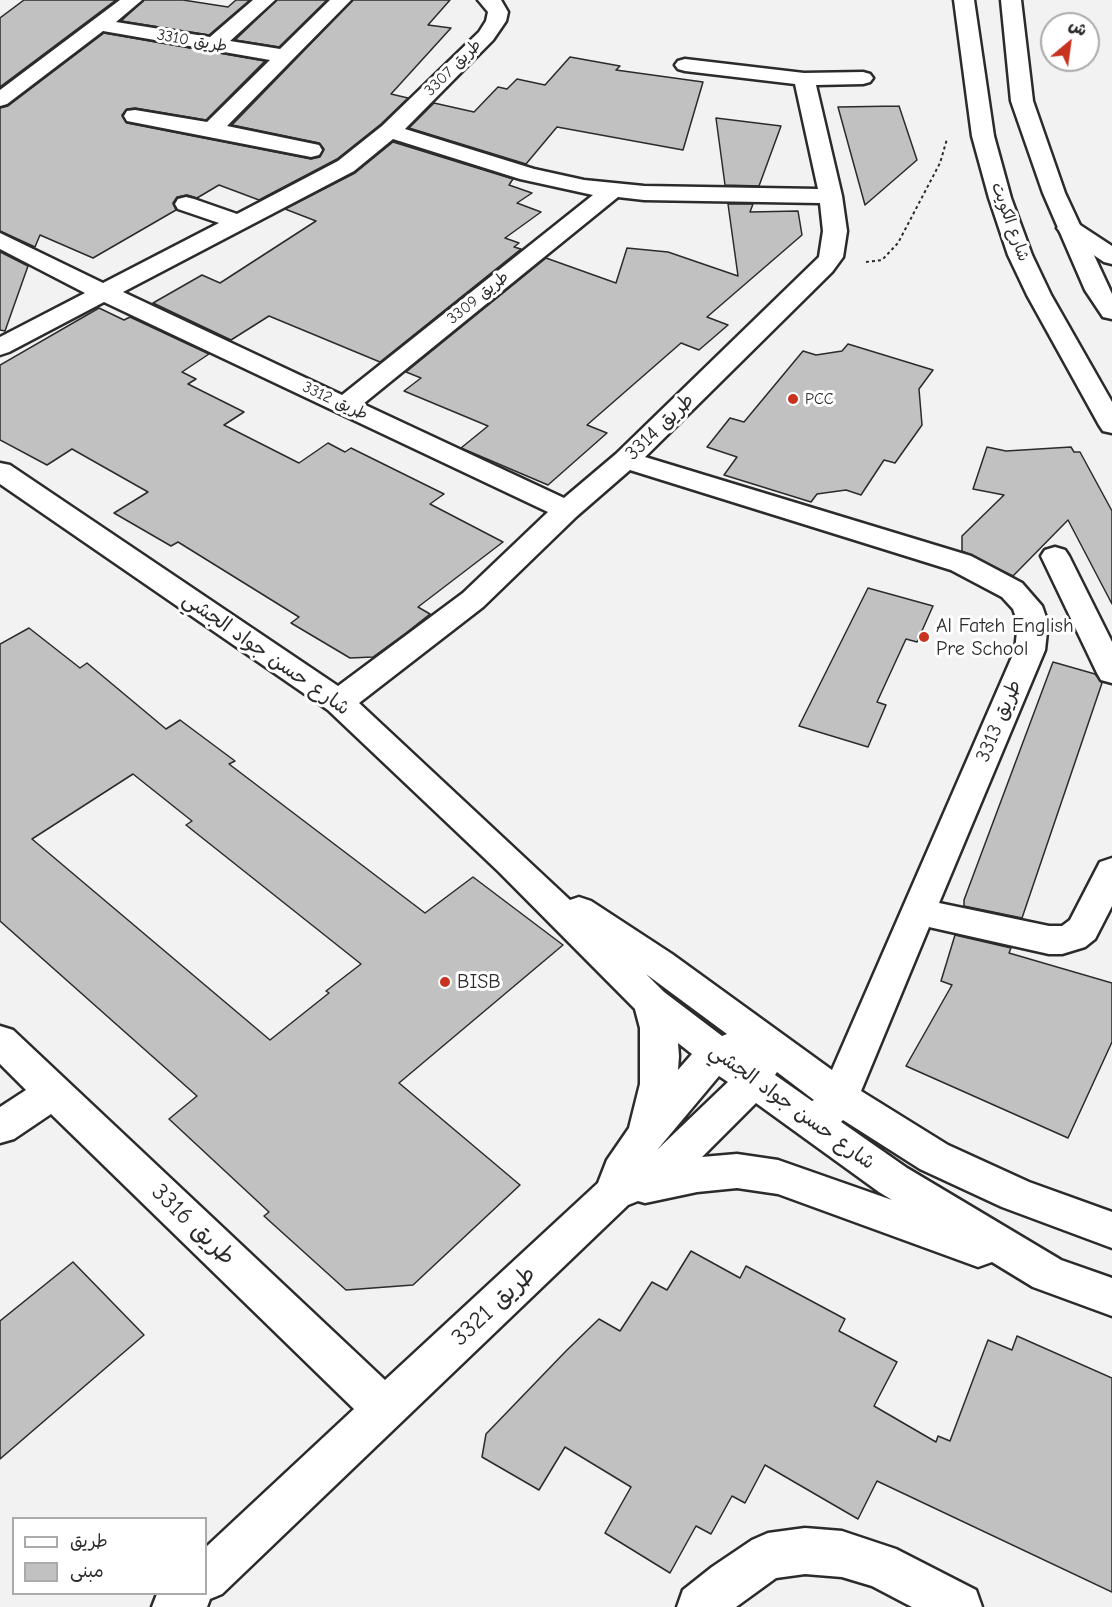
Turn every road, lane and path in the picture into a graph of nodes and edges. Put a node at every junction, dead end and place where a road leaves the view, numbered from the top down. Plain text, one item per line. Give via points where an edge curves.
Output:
1 (132, 0) edge
2 (265, 0) edge
3 (341, 0) edge
4 (945, 0) edge
5 (1011, 0) edge
6 (492, 1) edge
7 (964, 10) edge
8 (101, 25) junction
9 (214, 44) junction
10 (284, 56) junction
11 (685, 65) dead end
12 (863, 78) dead end
13 (804, 79) junction
14 (0, 100) edge
15 (135, 116) dead end
16 (212, 129) junction
17 (390, 131) junction
18 (948, 135) dead end
19 (311, 150) dead end
20 (612, 191) junction
21 (831, 196) junction
22 (186, 204) dead end
23 (238, 222) junction
24 (1069, 228) junction
25 (0, 240) edge
26 (1112, 257) edge
27 (824, 267) junction
28 (102, 292) junction
29 (1112, 312) edge
30 (0, 347) edge
31 (345, 406) junction
32 (1112, 425) edge
33 (626, 460) junction
34 (0, 471) edge
35 (567, 510) junction
36 (1055, 556) dead end
37 (1027, 606) junction
38 (1087, 618) junction
39 (1112, 673) edge
40 (339, 702) junction
41 (511, 863) junction
42 (1112, 871) edge
43 (918, 910) junction
44 (651, 1002) junction
45 (0, 1041) edge
46 (760, 1052) junction
47 (716, 1053) junction
48 (53, 1092) junction
49 (839, 1096) junction
50 (816, 1125) junction
51 (0, 1127) edge
52 (641, 1141) junction
53 (614, 1193) junction
54 (1112, 1230) edge
55 (1048, 1274) junction
56 (1112, 1297) edge
57 (385, 1409) junction
58 (207, 1577) edge
59 (187, 1595) edge
60 (918, 1595) edge
61 (175, 1607) edge
62 (700, 1607) edge
63 (959, 1607) edge

1 - 8 street
2 - 9 street
3 - 10 street
4 - 7 street
5 - 24 street via 1022,101
6 - 17 street, طريق 3307 via 498,12 486,36
7 - 32 street, شارع الكويت via 985,146 1020,255 1058,332
8 - 9 street, طريق 3310
8 - 14 street
9 - 10 street, طريق 3310
10 - 16 street
11 - 13 street
12 - 13 street
13 - 21 street, طريق 3314
15 - 16 street
16 - 19 street
17 - 20 street via 528,174
17 - 23 street via 346,166
18 - 27 path via 940,163 898,243 882,260
20 - 21 street
20 - 31 street, طريق 3309
21 - 27 street, طريق 3314 via 834,246
22 - 23 street
23 - 28 street
24 - 26 street
24 - 29 street via 1097,290
25 - 28 street, طريق 3312
27 - 33 street, طريق 3314
28 - 30 street
28 - 31 street, طريق 3312
31 - 35 street, طريق 3312
33 - 35 street, طريق 3314
33 - 37 street via 961,563 1012,590
34 - 40 street, شارع حسن جواد الجشي
35 - 40 street, طريق 3314 via 473,600
36 - 38 street
37 - 38 street
37 - 43 street, طريق 3313 via 1033,623 1030,650
38 - 39 street
40 - 41 street, شارع حسن جواد الجشي
41 - 44 street, شارع حسن جواد الجشي
41 - 46 street, شارع حسن جواد الجشي via 659,964
42 - 43 street via 1083,929 1062,940
43 - 49 street, طريق 3313
44 - 47 street, شارع حسن جواد الجشي
44 - 52 street via 658,1028 659,1084
45 - 48 street, طريق 3316
46 - 47 street via 743,1046
46 - 49 street, شارع حسن جواد الجشي
46 - 50 street, شارع حسن جواد الجشي
46 - 53 street, طريق 3321 via 670,1162
47 - 52 street
48 - 51 street
48 - 57 street, طريق 3316
49 - 50 street, طريق 3313
49 - 54 street, شارع حسن جواد الجشي via 934,1157 1016,1196
50 - 55 street, شارع حسن جواد الجشي via 893,1180
52 - 53 street via 621,1173
53 - 55 street via 697,1175 727,1172 778,1176
53 - 57 street, طريق 3321
55 - 56 street, شارع حسن جواد الجشي
57 - 58 street, طريق 3321
59 - 61 street
60 - 62 street via 880,1565 842,1554 805,1551 768,1556
60 - 63 street

